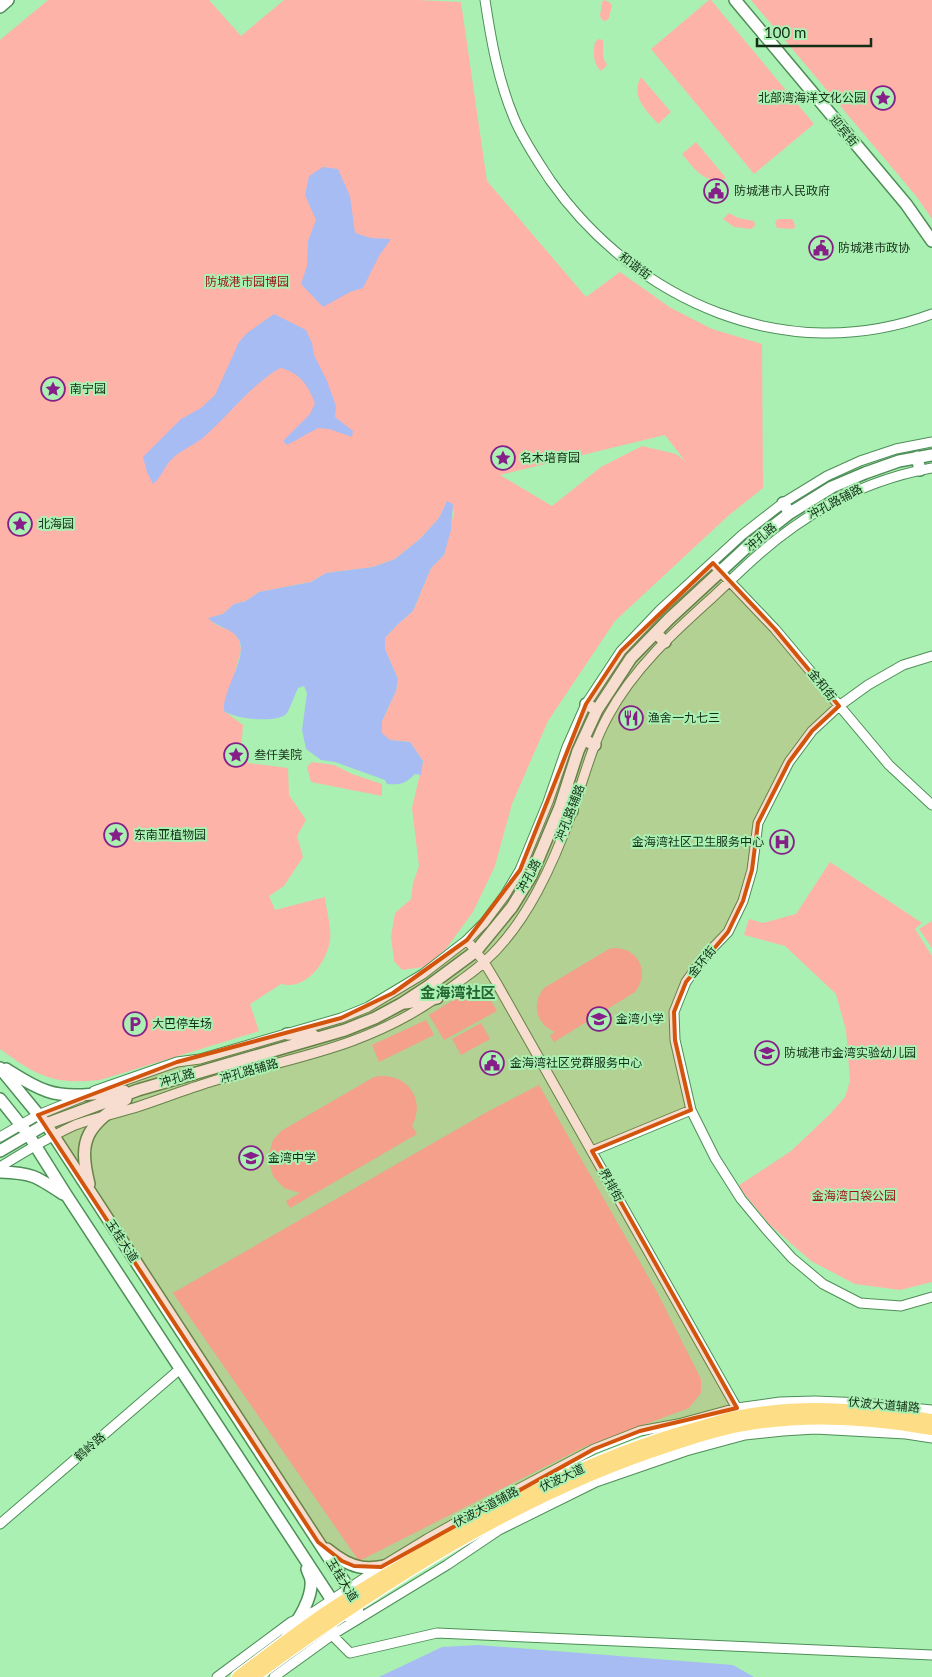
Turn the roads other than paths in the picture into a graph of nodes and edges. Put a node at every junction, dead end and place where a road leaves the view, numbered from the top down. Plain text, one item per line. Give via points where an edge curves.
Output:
1 (8, 0) edge
2 (485, 0) edge
3 (735, 0) edge
4 (0, 7) edge
5 (932, 241) edge
6 (932, 314) edge
7 (932, 442) edge
8 (932, 455) edge
9 (917, 458) junction
10 (932, 468) edge
11 (920, 470) junction
12 (783, 503) junction
13 (790, 513) junction
14 (713, 563) junction
15 (721, 573) junction
16 (730, 582) junction
17 (656, 633) junction
18 (665, 642) junction
19 (932, 656) edge
20 (586, 704) junction
21 (839, 706) junction
22 (596, 710) junction
23 (584, 740) junction
24 (595, 745) junction
25 (932, 805) edge
26 (560, 807) junction
27 (572, 811) junction
28 (467, 940) junction
29 (476, 951) junction
30 (484, 962) junction
31 (437, 998) junction
32 (401, 1004) junction
33 (287, 1034) junction
34 (323, 1036) junction
35 (0, 1067) edge
36 (138, 1090) junction
37 (88, 1094) junction
38 (0, 1099) edge
39 (692, 1110) junction
40 (102, 1117) junction
41 (42, 1120) junction
42 (24, 1130) junction
43 (54, 1136) junction
44 (0, 1137) edge
45 (35, 1146) junction
46 (0, 1151) edge
47 (592, 1151) junction
48 (0, 1167) edge
49 (0, 1172) edge
50 (91, 1194) junction
51 (67, 1196) junction
52 (932, 1297) edge
53 (180, 1369) junction
54 (864, 1407) junction
55 (932, 1410) edge
56 (932, 1420) edge
57 (741, 1421) junction
58 (932, 1429) edge
59 (932, 1438) edge
60 (0, 1524) edge
61 (460, 1526) junction
62 (318, 1542) junction
63 (302, 1553) junction
64 (409, 1561) junction
65 (382, 1567) junction
66 (353, 1596) junction
67 (337, 1606) junction
68 (298, 1618) junction
69 (357, 1618) junction
70 (332, 1634) junction
71 (282, 1645) junction
72 (932, 1655) edge
73 (218, 1677) edge
74 (238, 1677) edge
75 (253, 1677) edge
76 (274, 1677) edge

1 - 4 main road
2 - 6 street, 和谐街 via 501,81 527,144 565,200 593,232 656,281 683,298 727,317 804,332 876,329
3 - 5 main road, 迎宾街 via 906,204
7 - 12 street, 冲孔路辅路 via 896,448 860,461 827,476
8 - 9 main road, 冲孔路
9 - 11 main road
9 - 13 main road, 冲孔路 via 857,476
10 - 11 street, 冲孔路辅路
11 - 16 street, 冲孔路辅路 via 870,484 838,498 758,554
12 - 13 main road
12 - 14 street, 冲孔路辅路
13 - 15 main road, 冲孔路 via 750,544
14 - 15 street, 金和街
14 - 20 street, 冲孔路辅路 via 660,610 621,651
15 - 16 street, 金和街
15 - 17 main road, 冲孔路
16 - 18 street, 冲孔路辅路
16 - 21 street, 金和街 via 775,629
17 - 18 main road
17 - 22 main road, 冲孔路 via 631,658
18 - 24 street, 冲孔路辅路 via 641,666 608,716
19 - 21 street, 金环街 via 903,666
20 - 22 main road
20 - 28 street, 冲孔路辅路 via 520,870 489,916
21 - 25 street, 金和街 via 889,765
21 - 39 street, 金环街 via 812,731 789,762 758,823 752,870 743,901 728,932 686,982 674,1012 674,1040
22 - 23 main road, 冲孔路
23 - 24 main road
23 - 26 main road, 冲孔路
24 - 27 street, 冲孔路辅路
26 - 27 main road
26 - 29 main road, 冲孔路 via 531,876 512,907
27 - 30 street, 冲孔路辅路 via 543,882 503,942
28 - 29 street, 界排街
28 - 33 street, 冲孔路辅路 via 423,974 368,1007
29 - 30 street, 界排街
29 - 32 main road, 冲孔路
30 - 31 street, 冲孔路辅路
30 - 47 street, 界排街
31 - 32 main road
31 - 40 street, 冲孔路辅路 via 410,1016 349,1042
32 - 34 main road, 冲孔路 via 375,1018
33 - 34 main road
33 - 37 street, 冲孔路辅路 via 200,1059 177,1062
34 - 36 main road, 冲孔路
35 - 37 main road via 47,1091
35 - 41 main road, 玉桂大道
36 - 37 main road
36 - 40 main road
36 - 41 main road, 冲孔路
37 - 41 street, 冲孔路辅路
38 - 42 main road, 玉桂大道
39 - 47 street
39 - 52 street, 金环街 via 715,1158 741,1199 792,1258 823,1284 860,1303 901,1306
40 - 43 street, 冲孔路辅路
40 - 50 main road via 85,1142 84,1163
41 - 42 main road, 冲孔路
41 - 43 main road, 玉桂大道
42 - 44 street
42 - 45 main road, 玉桂大道
42 - 46 main road, 冲孔路
43 - 45 street, 冲孔路辅路
43 - 50 main road, 玉桂大道
45 - 48 street, 冲孔路辅路
45 - 51 main road, 玉桂大道
47 - 57 street, 界排街
49 - 51 main road via 25,1173 39,1178
50 - 62 main road, 玉桂大道
51 - 53 main road, 玉桂大道
53 - 60 street, 鹤岭路
53 - 63 main road, 玉桂大道
54 - 55 street, 伏波大道辅路 via 909,1406
54 - 56 main road, 伏波大道
54 - 57 main road, 伏波大道 via 781,1411
57 - 58 main road, 伏波大道 via 815,1419 907,1424
57 - 59 street via 783,1430 815,1429
57 - 61 main road, 伏波大道 via 650,1442 589,1465
57 - 66 main road, 伏波大道 via 584,1478
57 - 69 street via 648,1463 596,1482 499,1530
61 - 64 main road, 伏波大道
61 - 65 street, 伏波大道辅路
62 - 65 main road via 354,1566
62 - 66 main road, 玉桂大道
63 - 67 main road, 玉桂大道
63 - 68 main road via 311,1580 309,1594
64 - 65 main road
64 - 66 main road, 伏波大道
65 - 66 street, 伏波大道辅路
66 - 67 main road, 伏波大道
66 - 69 main road, 玉桂大道
67 - 68 street
67 - 69 main road, 玉桂大道
67 - 70 street
67 - 71 main road, 伏波大道
67 - 75 main road, 伏波大道
68 - 71 main road
68 - 73 street
69 - 70 street
70 - 72 street via 350,1653 437,1633
70 - 76 street
71 - 74 main road, 伏波大道

